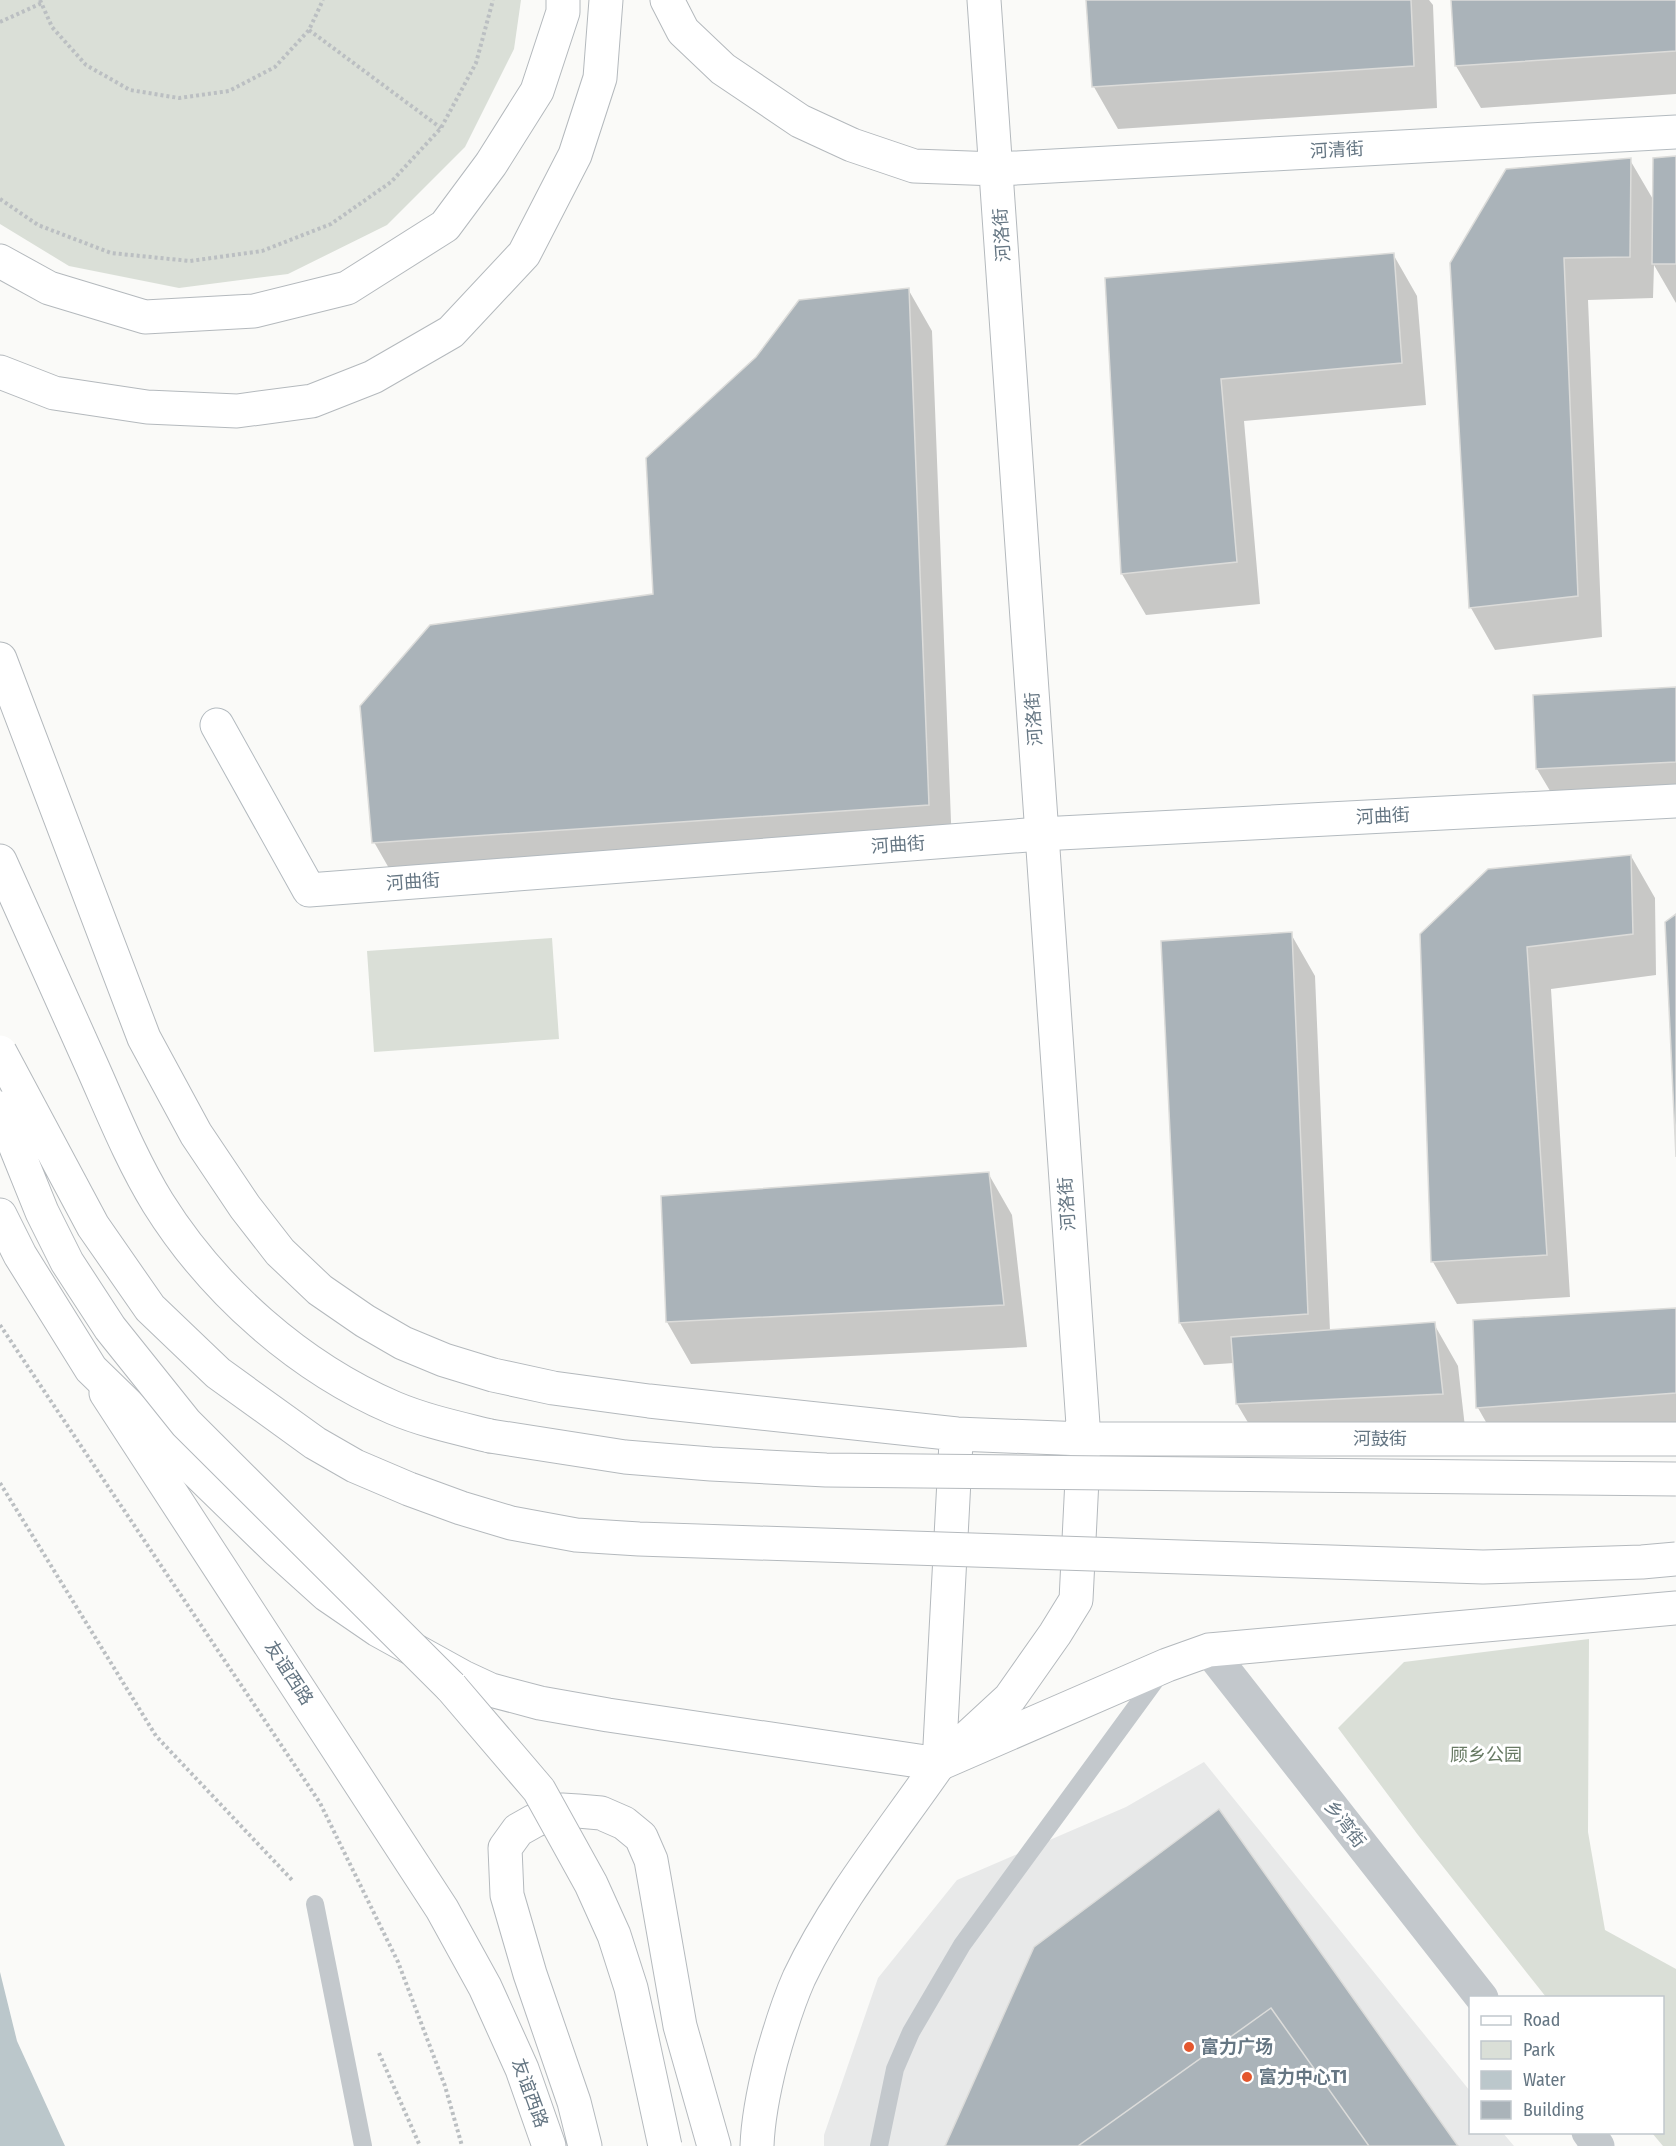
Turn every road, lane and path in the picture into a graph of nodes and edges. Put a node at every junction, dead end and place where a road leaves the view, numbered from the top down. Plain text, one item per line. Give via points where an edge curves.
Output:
1 (323, 0) edge
2 (493, 0) edge
3 (564, 0) edge
4 (606, 0) edge
5 (667, 0) edge
6 (984, 0) edge
7 (41, 2) edge
8 (0, 22) edge
9 (309, 30) junction
10 (441, 128) junction
11 (1676, 132) edge
12 (998, 169) junction
13 (0, 199) edge
14 (0, 261) edge
15 (0, 372) edge
16 (0, 659) edge
17 (217, 724) dead end
18 (1676, 801) edge
19 (1041, 834) junction
20 (0, 861) edge
21 (0, 1052) edge
22 (0, 1108) edge
23 (0, 1215) edge
24 (0, 1325) edge
25 (91, 1369) junction
26 (957, 1434) junction
27 (1084, 1439) junction
28 (1676, 1439) edge
29 (1676, 1479) edge
30 (0, 1483) edge
31 (1676, 1558) edge
32 (1676, 1608) edge
33 (1209, 1650) junction
34 (1167, 1665) junction
35 (939, 1764) junction
36 (315, 1904) joint
37 (1480, 1996) edge
38 (377, 2047) dead end
39 (1589, 2134) edge
40 (363, 2146) edge
41 (420, 2146) edge
42 (462, 2146) edge
43 (549, 2146) edge
44 (585, 2146) edge
45 (665, 2146) edge
46 (714, 2146) edge
47 (757, 2146) edge
48 (879, 2146) edge
49 (1598, 2146) edge

1 - 9 path
2 - 10 path via 476,63
3 - 14 main road via 537,91 446,226 347,288 255,311 144,316 49,288
4 - 15 main road via 600,78 575,155 524,254 451,332 373,377 312,401 237,411 147,407 54,393
5 - 12 main road, 河清街 via 683,32 723,69 800,121 852,145 914,166
6 - 12 main road, 河洛街
7 - 8 path
7 - 9 path via 52,27 86,65 130,90 179,98 229,91 274,67
9 - 10 path
10 - 13 path via 391,182 331,224 262,251 190,261 111,253 38,225
11 - 12 main road, 河清街
12 - 19 main road, 河洛街
16 - 26 main road, 河鼓街 via 144,1038 196,1134 245,1208 280,1252 320,1290 403,1343 493,1375 649,1401
17 - 19 main road, 河曲街 via 309,890
18 - 19 main road, 河曲街
19 - 27 main road, 河洛街
20 - 29 main road, bridge via 131,1154 158,1203 200,1261 246,1309 294,1350 341,1381 441,1425 625,1457 826,1470
21 - 31 main road, bridge via 93,1226 150,1308 218,1373 315,1443 356,1466 461,1508 511,1523 576,1535 639,1539 1483,1567
22 - 45 main road, bridge via 42,1212 110,1328 186,1424 451,1687 539,1790 591,1884 614,1935 631,1988
23 - 25 main road, 友谊西路 via 20,1255
24 - 42 path via 320,1803 398,1962 445,2086
25 - 35 main road via 327,1595 378,1630 463,1677 530,1700 608,1715
25 - 43 main road, 友谊西路 via 442,1909 490,1997 522,2069
26 - 27 main road, 河鼓街
26 - 35 main road
27 - 28 main road, 河鼓街
27 - 35 main road, 河洛街 via 1076,1600 1010,1698
30 - 36 path via 156,1736
32 - 33 main road
33 - 34 main road
33 - 37 street, 乡湾街
34 - 35 main road
34 - 48 lane via 962,1945 911,2032 895,2068
35 - 47 main road via 828,1924 799,1979 782,2020 766,2080
36 - 40 lane
38 - 41 path
39 - 49 street
44 - 46 main road via 507,1895 504,1867 505,1848 518,1830 562,1810 601,1813 624,1823 641,1837 651,1860 680,2026

